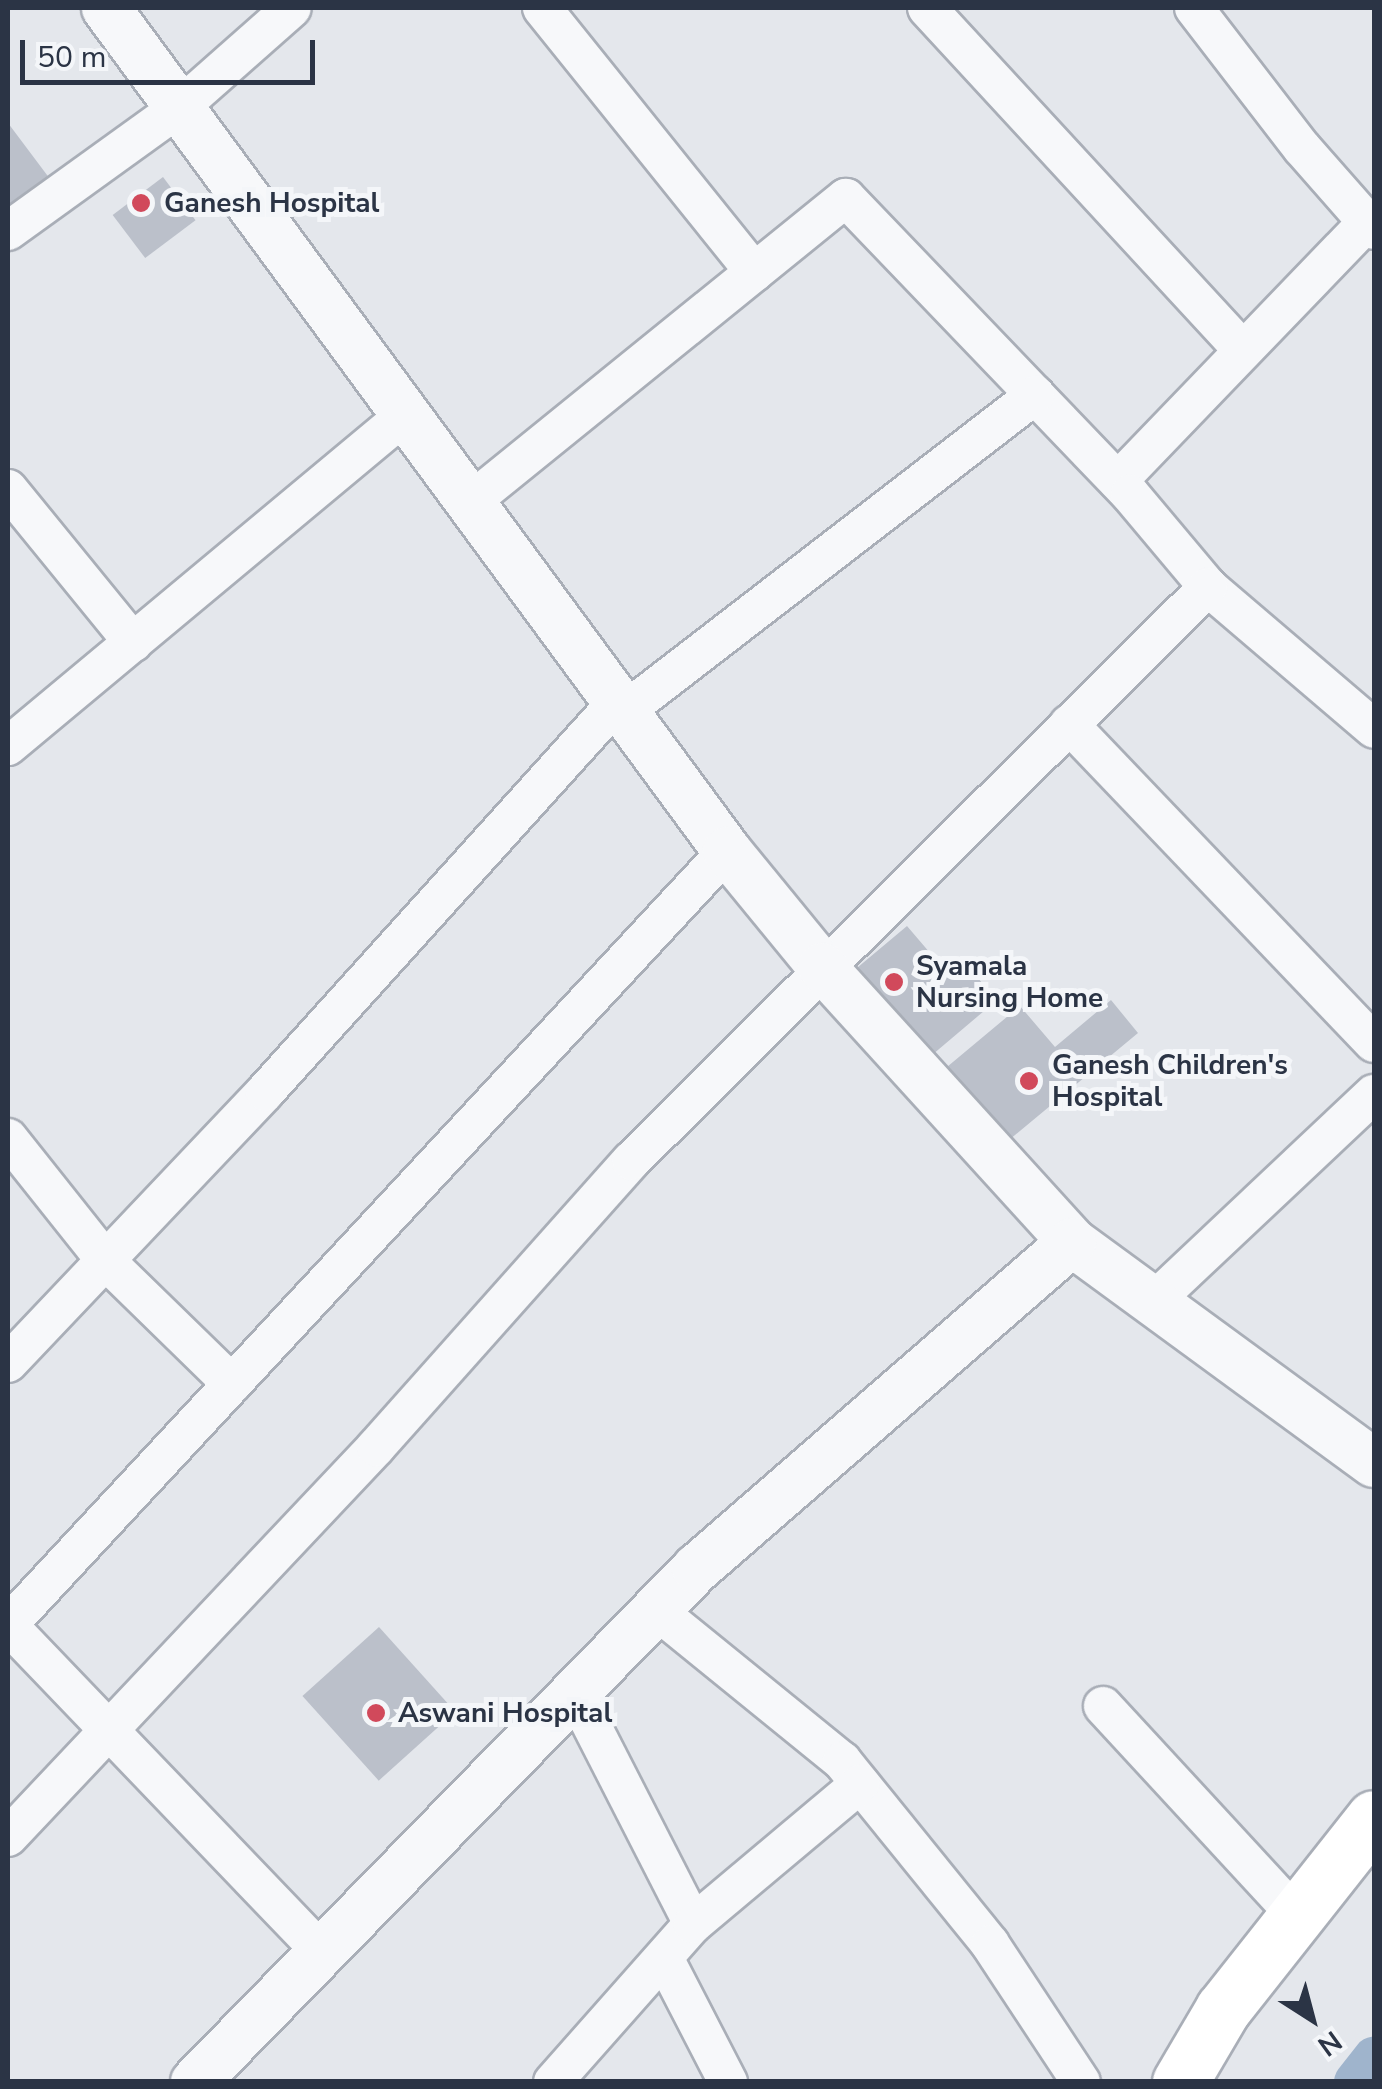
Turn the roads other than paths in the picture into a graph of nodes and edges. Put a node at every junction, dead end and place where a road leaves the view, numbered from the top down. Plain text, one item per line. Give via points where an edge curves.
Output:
1 (106, 8) edge
2 (292, 8) edge
3 (542, 8) edge
4 (927, 8) edge
5 (1194, 8) edge
6 (180, 107) junction
7 (1370, 226) edge
8 (8, 232) edge
9 (754, 272) junction
10 (1243, 351) junction
11 (1036, 395) junction
12 (404, 416) junction
13 (1118, 481) junction
14 (8, 489) edge
15 (470, 503) junction
16 (1208, 587) junction
17 (133, 642) junction
18 (622, 706) junction
19 (1069, 724) junction
20 (1374, 729) edge
21 (8, 746) edge
22 (727, 850) junction
23 (822, 966) junction
24 (1374, 1044) edge
25 (1374, 1094) edge
26 (8, 1138) edge
27 (1072, 1242) junction
28 (106, 1261) junction
29 (1154, 1302) junction
30 (8, 1363) edge
31 (232, 1384) junction
32 (1374, 1463) edge
33 (656, 1610) junction
34 (8, 1625) edge
35 (574, 1694) junction
36 (1103, 1706) dead end
37 (109, 1729) junction
38 (860, 1784) junction
39 (1374, 1818) edge
40 (8, 1838) edge
41 (1296, 1916) junction
42 (693, 1924) junction
43 (322, 1952) junction
44 (664, 1958) junction
45 (195, 2082) edge
46 (553, 2082) edge
47 (728, 2082) edge
48 (1081, 2082) edge
49 (1180, 2082) edge

1 - 6 street
2 - 6 street
3 - 9 street
4 - 10 street
5 - 7 street
6 - 8 street
6 - 12 street
7 - 10 street
9 - 11 street via 846,198
9 - 15 street
10 - 13 street
11 - 13 street
11 - 18 street
12 - 15 street
12 - 17 street
13 - 16 street
14 - 17 street
15 - 18 street
16 - 19 street
16 - 20 street
17 - 21 street
18 - 22 street
18 - 28 street
19 - 23 street
19 - 24 street
22 - 23 street
22 - 31 street
23 - 27 street
23 - 37 street via 631,1161 376,1447
25 - 29 street
26 - 28 street
27 - 29 street
27 - 33 street
28 - 30 street
28 - 31 street
29 - 32 street
31 - 34 street
33 - 35 street
33 - 38 street via 842,1762
34 - 37 street
35 - 42 street
35 - 43 street
36 - 41 street
37 - 40 street
37 - 43 street
38 - 42 street
38 - 48 street via 990,1944
39 - 41 highway
41 - 49 highway via 1222,2009
42 - 44 street
43 - 45 street
44 - 46 street
44 - 47 street

